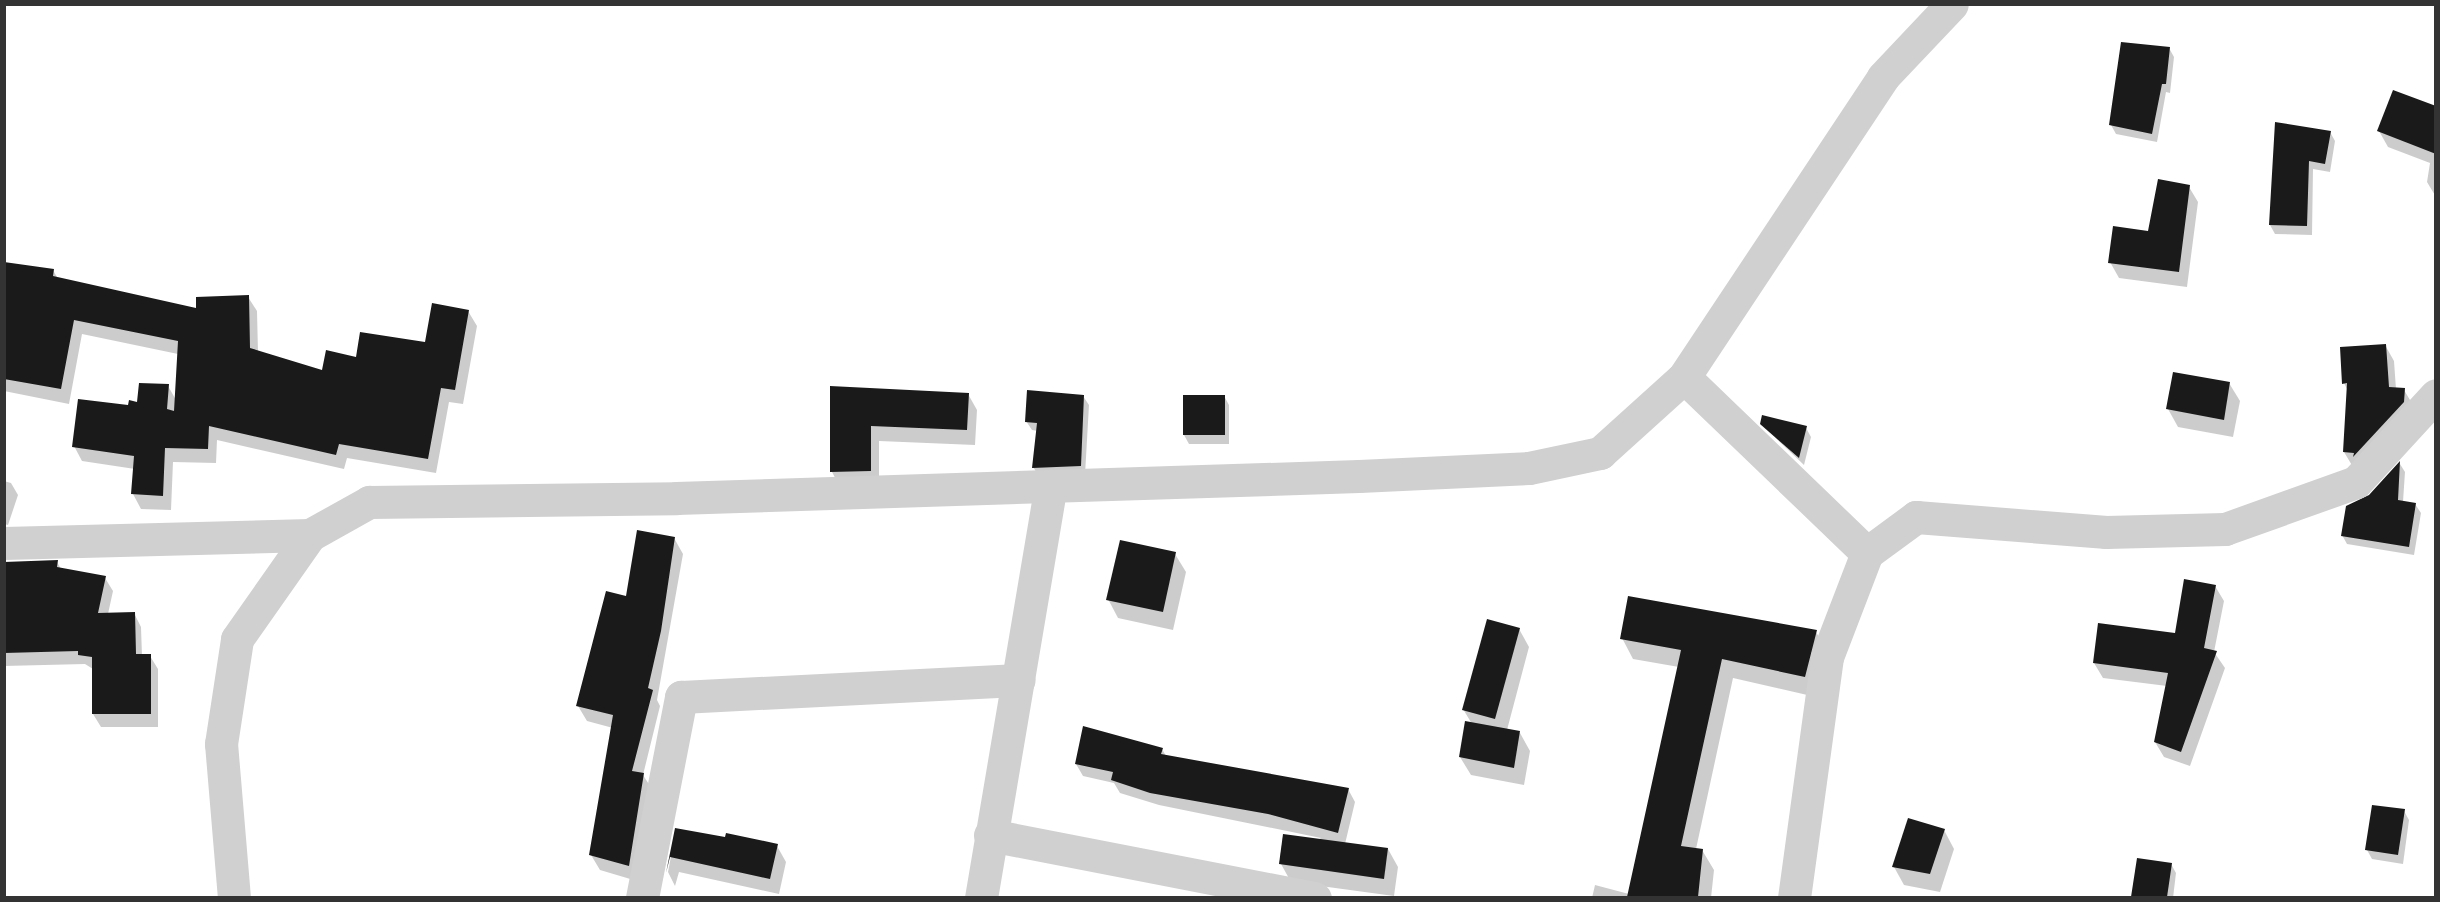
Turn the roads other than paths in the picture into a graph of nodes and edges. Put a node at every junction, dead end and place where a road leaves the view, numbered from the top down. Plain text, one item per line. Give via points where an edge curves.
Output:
1 (1952, 4) edge
2 (1684, 377) junction
3 (2436, 395) edge
4 (1051, 486) junction
5 (310, 535) junction
6 (4, 543) edge
7 (1867, 553) junction
8 (1019, 680) junction
9 (990, 835) junction
10 (234, 897) edge
11 (642, 897) edge
12 (981, 897) edge
13 (1315, 897) edge
14 (1794, 897) edge

1 - 2 street via 1883,78
2 - 4 street via 1600,453 1529,468
2 - 7 street
3 - 7 street via 2356,482 2225,529 2106,532 1916,517
4 - 5 street via 369,502
4 - 8 street
5 - 6 street
5 - 10 street via 237,639 220,744
7 - 14 street via 1827,657
8 - 9 street
8 - 11 street via 681,697
9 - 12 street
9 - 13 street

